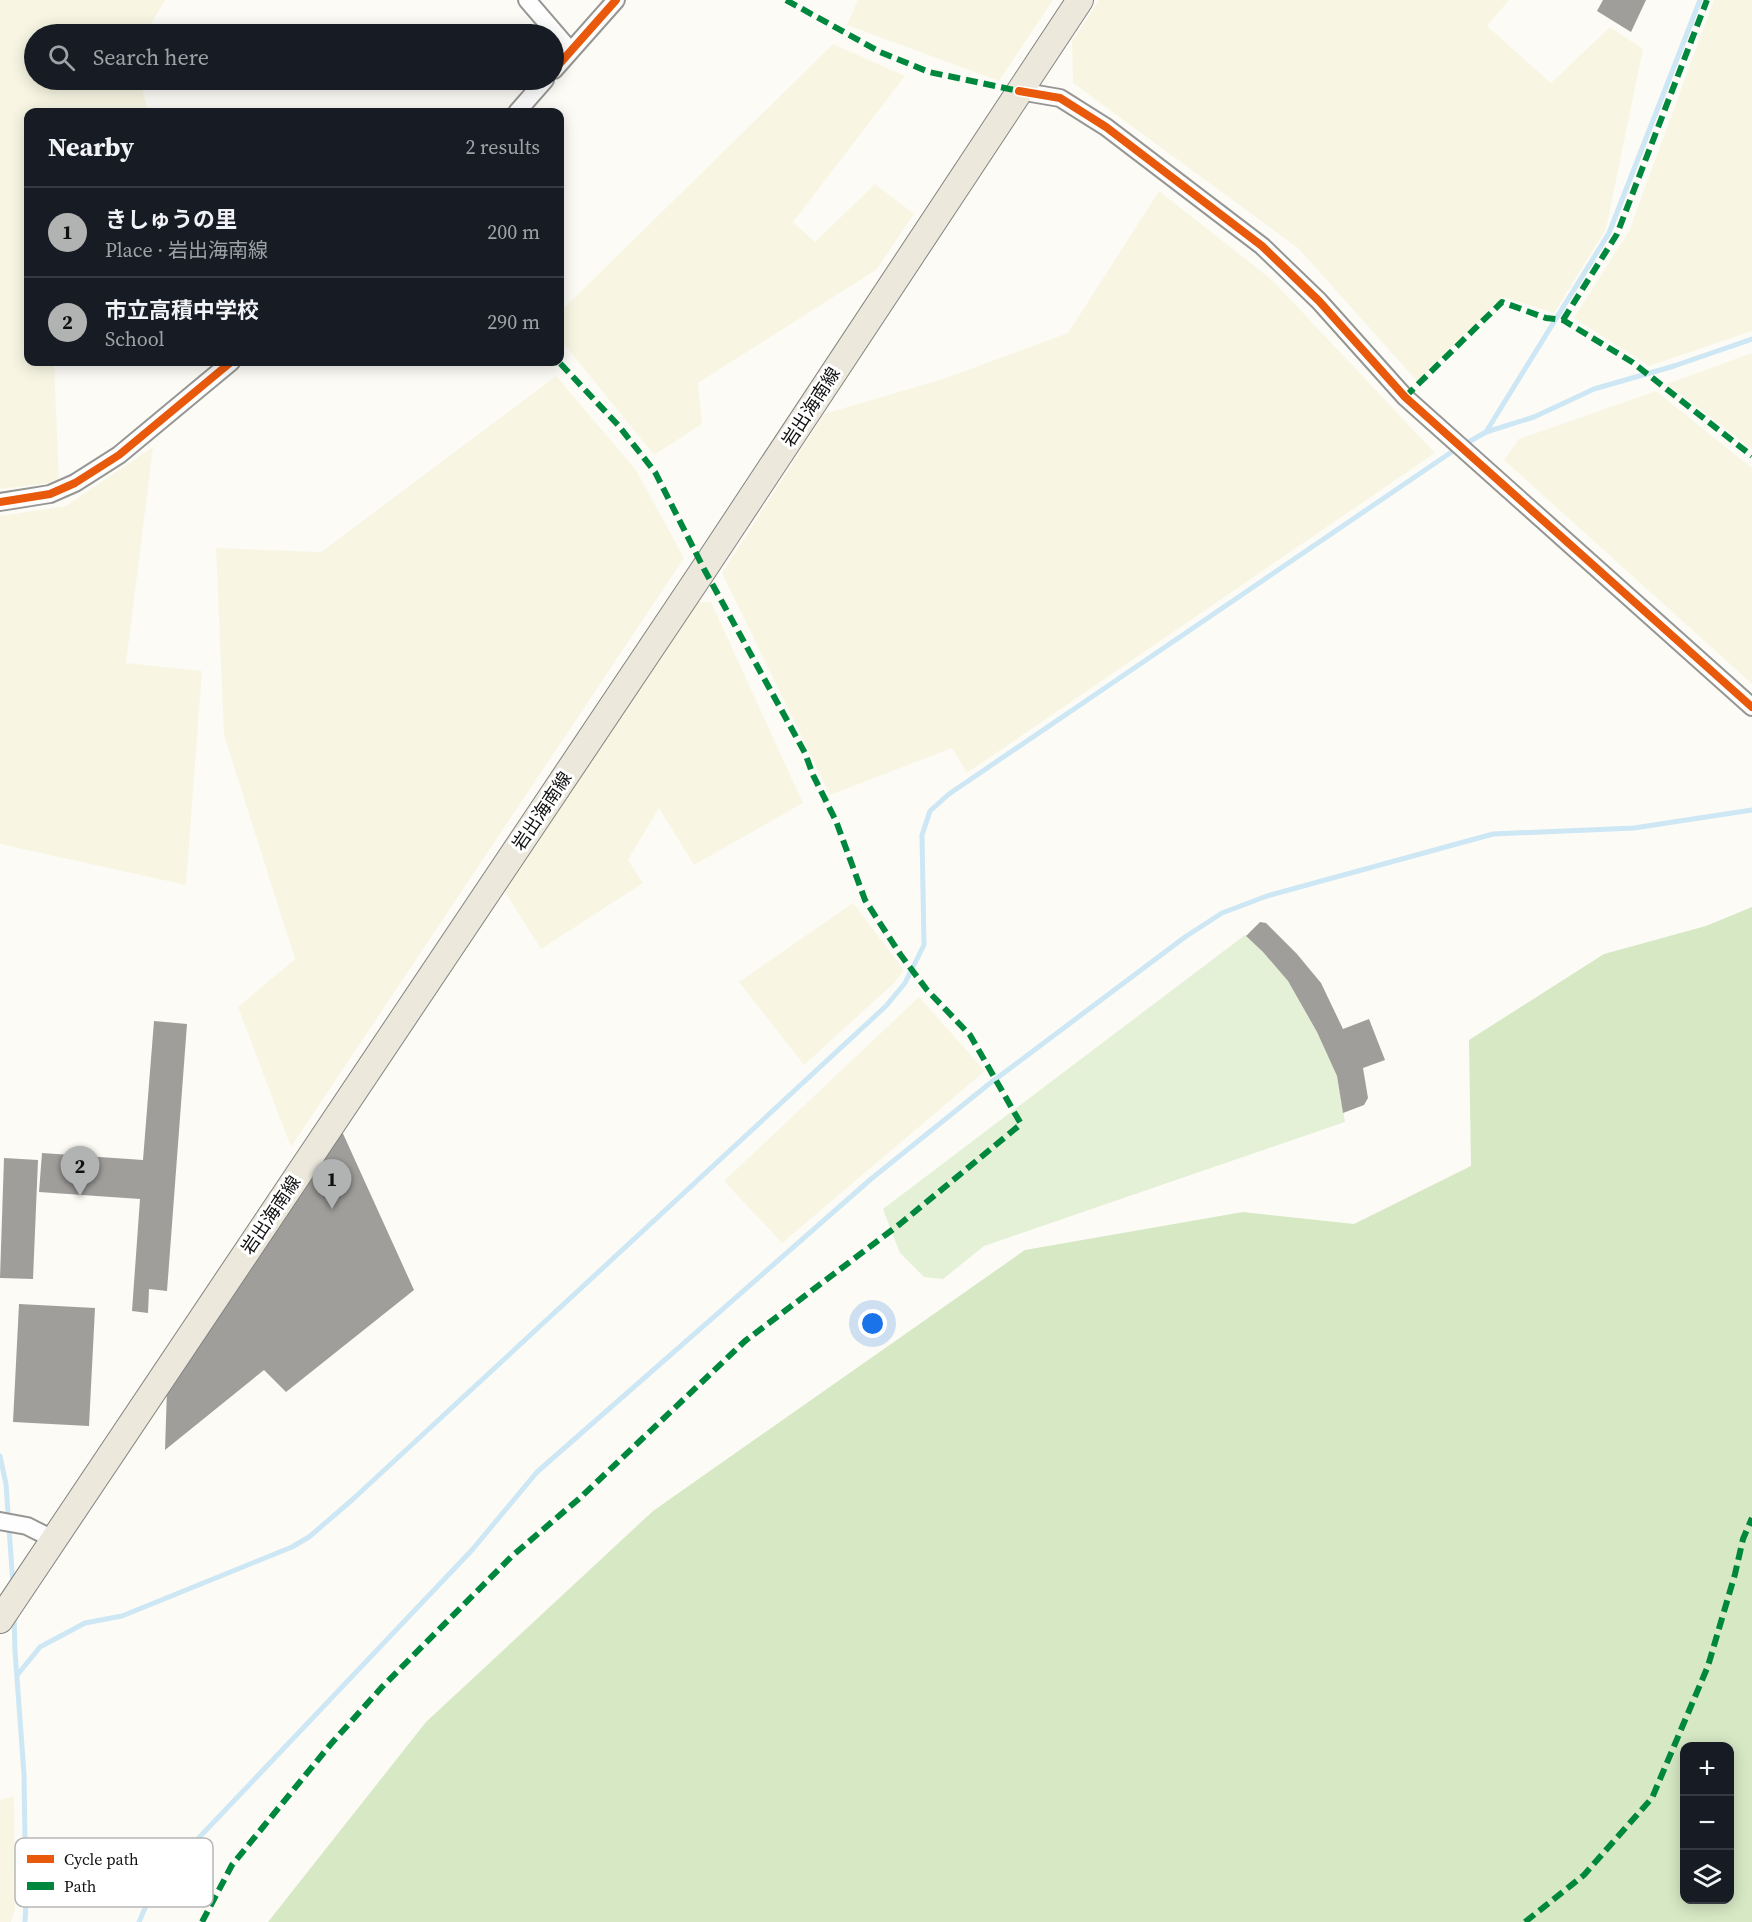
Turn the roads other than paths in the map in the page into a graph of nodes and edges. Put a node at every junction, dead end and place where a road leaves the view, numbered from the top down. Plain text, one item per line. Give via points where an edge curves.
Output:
1 (527, 0) edge
2 (616, 0) edge
3 (1080, 0) edge
4 (548, 24) edge
5 (564, 43) edge
6 (570, 50) junction
7 (564, 58) edge
8 (536, 90) edge
9 (1019, 91) junction
10 (520, 108) edge
11 (226, 366) edge
12 (0, 502) edge
13 (1752, 707) edge
14 (0, 1521) edge
15 (53, 1539) junction
16 (0, 1620) edge

1 - 4 street
2 - 6 street
3 - 9 main road, 岩出海南線
5 - 6 street
6 - 7 street
8 - 10 street
9 - 13 street via 1059,98 1096,121 1262,246 1319,301 1405,397
9 - 15 main road, 岩出海南線
11 - 12 street via 119,455 75,483 50,494
14 - 15 street via 27,1526
15 - 16 main road, 岩出海南線

